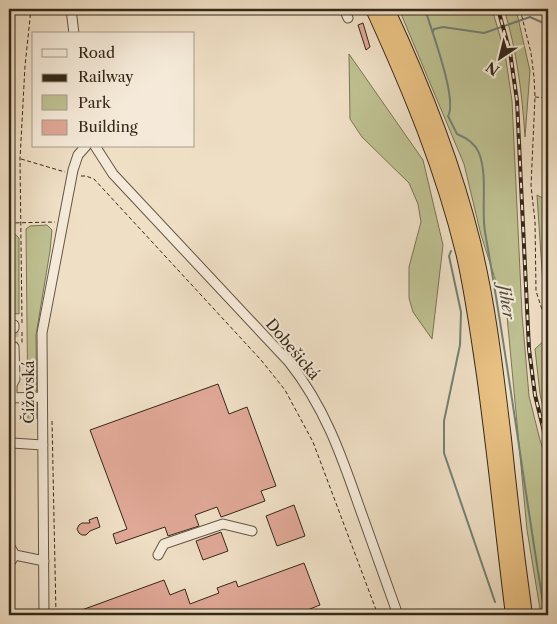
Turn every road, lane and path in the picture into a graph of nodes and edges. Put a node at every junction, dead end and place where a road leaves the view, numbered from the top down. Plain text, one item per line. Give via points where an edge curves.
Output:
1 (31, 9) edge
2 (71, 9) edge
3 (373, 9) edge
4 (387, 9) edge
5 (521, 10) edge
6 (74, 32) edge
7 (535, 97) junction
8 (548, 98) edge
9 (84, 148) edge
10 (96, 148) edge
11 (20, 159) junction
12 (72, 174) junction
13 (63, 222) junction
14 (9, 223) edge
15 (20, 223) junction
16 (548, 328) edge
17 (15, 350) edge
18 (10, 385) edge
19 (42, 397) junction
20 (10, 398) edge
21 (22, 402) dead end
22 (42, 421) junction
23 (10, 444) edge
24 (43, 445) junction
25 (252, 531) dead end
26 (9, 545) edge
27 (158, 555) dead end
28 (15, 556) junction
29 (44, 560) junction
30 (9, 564) edge
31 (44, 615) edge
32 (56, 615) edge
33 (378, 615) edge
34 (398, 615) edge
35 (513, 615) edge
36 (525, 615) edge

1 - 11 path
2 - 6 street
3 - 35 highway via 430,140 464,256 473,298
4 - 36 highway via 441,137 473,242 493,347
5 - 7 path
7 - 8 path
7 - 16 path via 531,186 536,291
9 - 12 street, Čížovská via 78,155
10 - 34 street, Dobešická via 113,174 304,380 336,443
11 - 12 path
11 - 15 path
12 - 13 street, Čížovská
12 - 33 path via 94,179 285,390 313,442
13 - 15 path
13 - 19 street, Čížovská via 42,333
14 - 15 path
15 - 17 path
17 - 18 street via 15,379
18 - 20 street
19 - 20 street
19 - 22 street, Čížovská
21 - 22 path via 23,420
22 - 24 street, Čížovská
22 - 32 path via 52,421
23 - 24 street
24 - 29 street, Čížovská
25 - 27 street via 223,524 164,544
26 - 28 street
28 - 29 street
28 - 30 street
29 - 31 street, Čížovská

